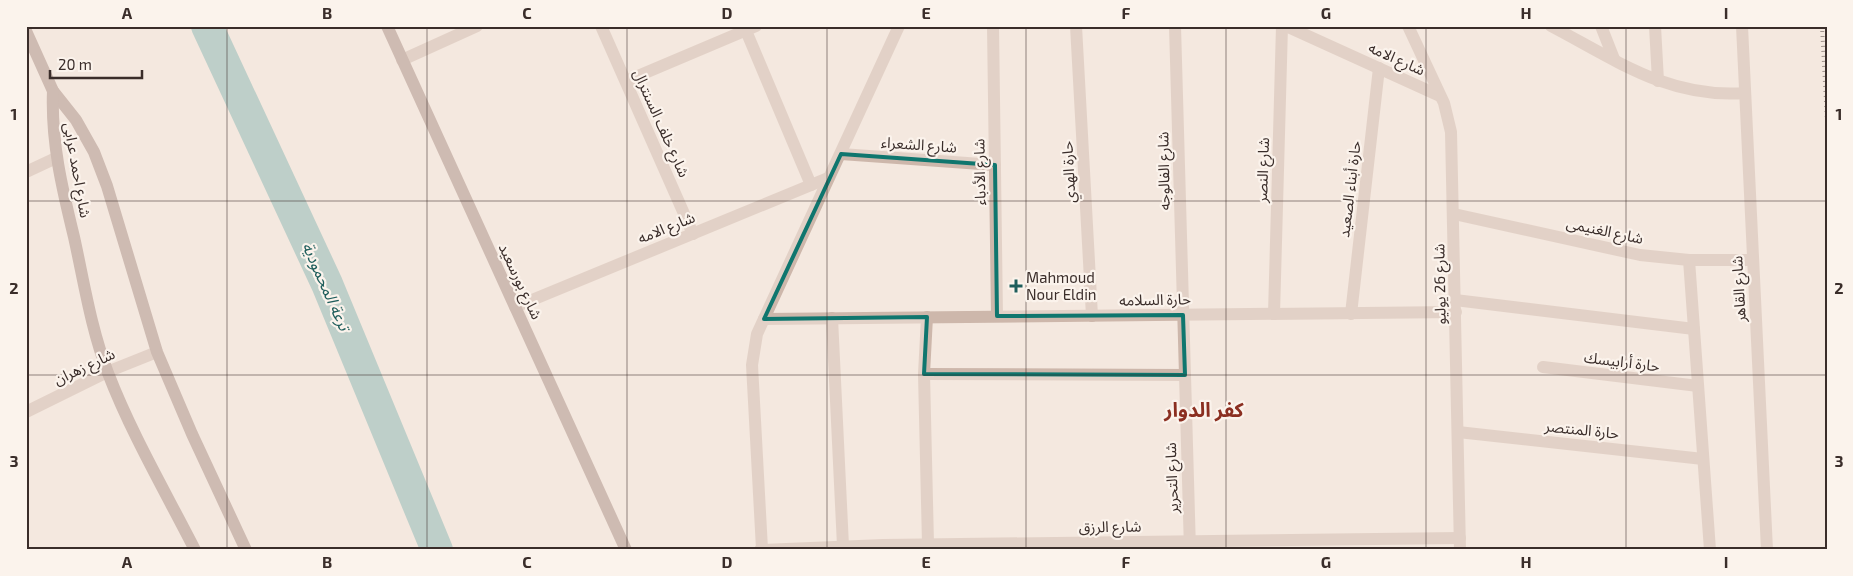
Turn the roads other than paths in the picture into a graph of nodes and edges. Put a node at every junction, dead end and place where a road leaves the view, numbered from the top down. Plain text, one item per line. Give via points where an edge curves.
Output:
1 (387, 26) edge
2 (477, 26) edge
3 (601, 26) edge
4 (993, 26) edge
5 (1076, 26) edge
6 (1175, 26) edge
7 (1284, 26) edge
8 (1408, 26) edge
9 (1551, 26) edge
10 (1600, 26) edge
11 (1655, 26) edge
12 (1742, 26) edge
13 (898, 27) edge
14 (749, 28) edge
15 (26, 30) edge
16 (1614, 58) junction
17 (402, 60) junction
18 (1379, 68) junction
19 (626, 81) junction
20 (1658, 81) junction
21 (53, 91) junction
22 (1746, 93) junction
23 (1440, 96) junction
24 (840, 154) junction
25 (56, 158) junction
26 (995, 166) junction
27 (26, 172) edge
28 (828, 178) junction
29 (811, 185) junction
30 (1454, 214) junction
31 (693, 234) junction
32 (1689, 260) junction
33 (1753, 260) junction
34 (1455, 306) junction
35 (515, 307) junction
36 (1274, 314) junction
37 (1351, 314) junction
38 (1183, 315) junction
39 (997, 316) junction
40 (1092, 316) junction
41 (832, 318) junction
42 (927, 318) junction
43 (764, 319) junction
44 (1694, 329) junction
45 (158, 352) junction
46 (1543, 367) dead end
47 (108, 372) junction
48 (924, 374) junction
49 (1185, 375) junction
50 (1698, 386) junction
51 (26, 412) edge
52 (1458, 432) junction
53 (1703, 459) junction
54 (928, 544) junction
55 (1460, 544) edge
56 (1301, 545) edge
57 (843, 546) junction
58 (1190, 546) edge
59 (883, 547) edge
60 (195, 550) edge
61 (246, 550) edge
62 (626, 550) edge
63 (761, 550) edge
64 (1710, 550) edge
65 (1767, 550) edge

1 - 17 main road, شارع بورسعيد
2 - 17 street
3 - 19 street, شارع خلف السنترال
4 - 26 street, شارع الأدباء
5 - 40 street, حارة الهدي
6 - 38 street, شارع الفالوجه
7 - 18 street, شارع الامه
7 - 36 street, شارع النصر
8 - 23 street, شارع 26 يوليو
9 - 16 street
10 - 16 street
11 - 20 street
12 - 22 street, شارع القاهر
13 - 24 street
14 - 19 street
14 - 29 street
15 - 21 main road
16 - 20 street
17 - 35 main road, شارع بورسعيد
18 - 23 street, شارع الامه
18 - 37 street, حارة أبناء الصعيد
19 - 31 street, شارع خلف السنترال
20 - 22 street via 1701,93
21 - 25 main road, شارع احمد عرابى via 52,125
21 - 45 main road, شارع احمد عرابى via 76,120 108,186
22 - 33 street, شارع القاهر
23 - 30 street, شارع 26 يوليو via 1451,132
24 - 26 street, شارع الشعراء
24 - 28 street
25 - 27 street
25 - 47 main road, شارع احمد عرابى via 92,323
26 - 39 street, شارع الأدباء
28 - 29 street, شارع الامه
28 - 43 street
29 - 31 street, شارع الامه
30 - 32 street, شارع الغنيمى via 1616,250
30 - 34 street, شارع 26 يوليو
31 - 35 street, شارع الامه
32 - 33 street, شارع الغنيمى
32 - 44 street
33 - 65 street, شارع القاهر
34 - 37 street, حارة السلامه
34 - 44 street, حارة السلامه
34 - 52 street, شارع 26 يوليو
35 - 62 main road, شارع بورسعيد
36 - 37 street, حارة السلامه
36 - 38 street, حارة السلامه
38 - 40 street, حارة السلامه
38 - 49 street, شارع التحرير
39 - 40 street, حارة السلامه
39 - 42 street, حارة السلامه
41 - 42 street, حارة السلامه
41 - 43 street, حارة السلامه
41 - 57 street
42 - 48 street
43 - 63 street via 752,365
44 - 50 street
45 - 47 street, شارع زهران
45 - 61 main road, شارع احمد عرابى
46 - 50 street, حارة أرابيسك
47 - 51 street, شارع زهران
47 - 60 main road, شارع احمد عرابى via 122,407
48 - 49 street
48 - 54 street
49 - 58 street, شارع التحرير
50 - 53 street
52 - 53 street, حارة المنتصر
52 - 55 street, شارع 26 يوليو
53 - 64 street
54 - 58 street, شارع الرزق
54 - 59 street, شارع الرزق
55 - 56 street, شارع الرزق
56 - 58 street, شارع الرزق
57 - 59 street, شارع الرزق
57 - 63 street, شارع الرزق

